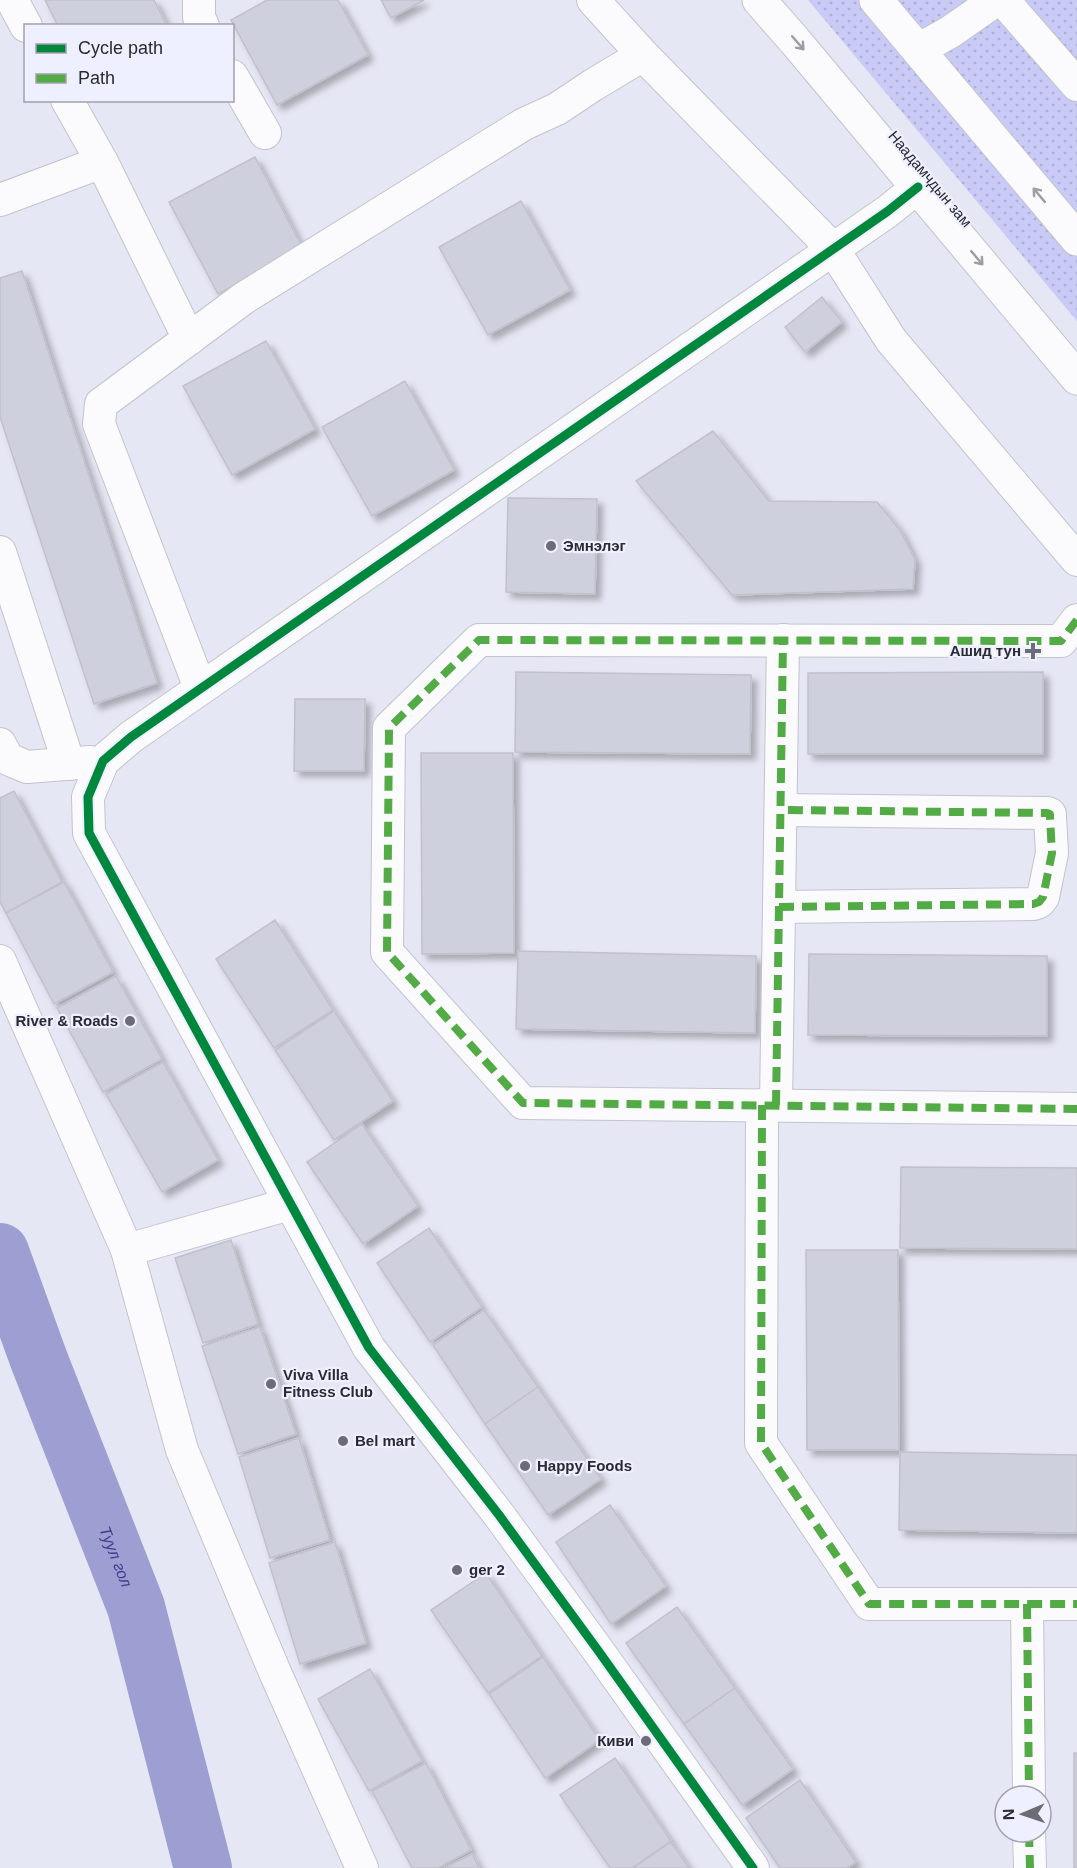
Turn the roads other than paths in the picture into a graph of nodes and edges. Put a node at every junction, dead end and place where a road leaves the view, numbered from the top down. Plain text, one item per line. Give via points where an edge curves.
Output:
1 (12, 0) edge
2 (199, 0) edge
3 (593, 0) edge
4 (759, 0) edge
5 (876, 0) edge
6 (996, 0) edge
7 (1003, 0) edge
8 (25, 24) edge
9 (202, 24) edge
10 (918, 50) junction
11 (643, 55) junction
12 (234, 79) edge
13 (1077, 85) edge
14 (68, 102) edge
15 (265, 133) dead end
16 (102, 162) junction
17 (918, 187) junction
18 (0, 200) edge
19 (1077, 239) edge
20 (833, 249) junction
21 (189, 339) junction
22 (1077, 378) edge
23 (0, 552) edge
24 (1077, 560) edge
25 (1077, 620) edge
26 (783, 640) junction
27 (200, 688) junction
28 (0, 744) edge
29 (103, 761) junction
30 (69, 764) junction
31 (780, 810) junction
32 (779, 906) junction
33 (0, 961) edge
34 (769, 1105) junction
35 (1077, 1108) edge
36 (290, 1204) junction
37 (127, 1250) junction
38 (1027, 1604) junction
39 (1077, 1604) edge
40 (1029, 1784) edge
41 (1029, 1844) edge
42 (358, 1865) edge
43 (753, 1868) edge
44 (1030, 1868) edge

1 - 8 street
2 - 9 street
3 - 11 street
4 -> 17 highway, Наадамчдын зам
5 - 10 highway
6 - 10 street
7 - 13 street
19 -> 10 highway
11 - 20 street
11 - 21 street via 244,298
12 - 15 street
14 - 16 street
16 - 18 street
16 - 21 street
17 - 20 street
17 -> 22 highway, Наадамчдын зам
20 - 24 street via 891,340
20 - 27 street
21 - 27 street via 101,404 99,424
23 - 30 street
25 - 26 street via 1061,641
26 - 31 street
26 - 34 street via 479,640 389,728 387,952 523,1102
27 - 29 street
28 - 30 street via 8,759 27,767
29 - 30 street
29 - 36 street via 88,796 88,833
31 - 32 street
31 - 32 street via 1047,813 1052,853 1043,897 1033,904
32 - 34 street
33 - 37 street
34 - 35 street
34 - 38 street via 761,1443 869,1604
36 - 37 street
36 - 43 street via 369,1348 499,1515
37 - 42 street via 182,1450
38 - 39 street
38 - 40 street
41 - 44 street

